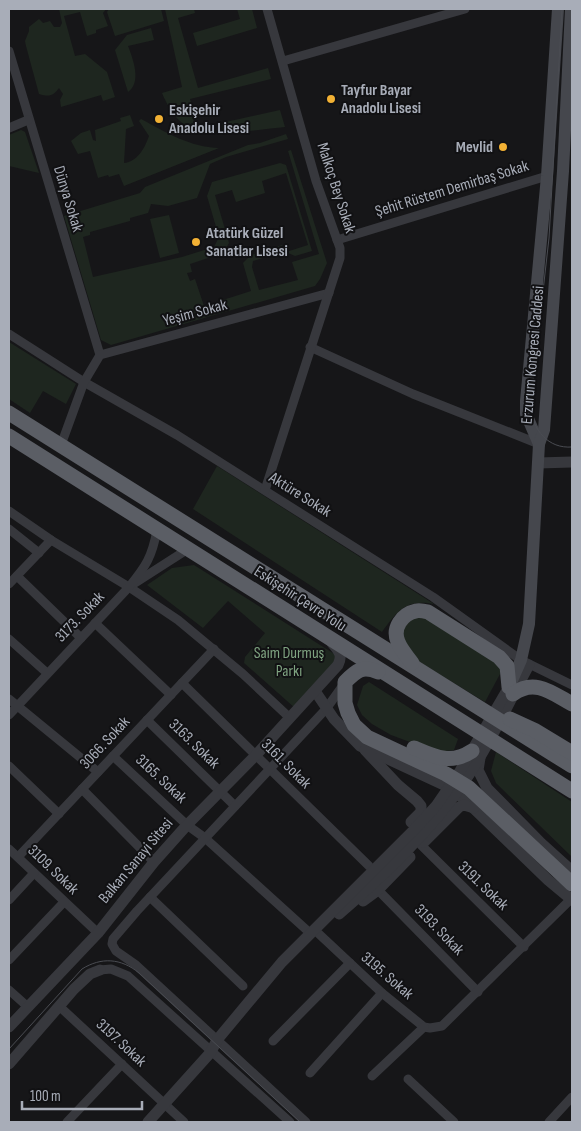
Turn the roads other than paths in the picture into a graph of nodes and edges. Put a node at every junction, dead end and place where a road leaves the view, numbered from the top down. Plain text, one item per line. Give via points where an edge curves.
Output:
1 (267, 9) edge
2 (465, 9) edge
3 (558, 9) edge
4 (571, 9) edge
5 (9, 53) edge
6 (283, 62) junction
7 (28, 120) junction
8 (9, 128) edge
9 (569, 131) edge
10 (547, 176) junction
11 (337, 240) junction
12 (329, 293) junction
13 (9, 334) edge
14 (310, 347) junction
15 (100, 355) junction
16 (84, 382) junction
17 (9, 412) edge
18 (9, 436) edge
19 (539, 444) junction
20 (61, 445) junction
21 (572, 462) edge
22 (538, 463) junction
23 (264, 490) junction
24 (9, 511) edge
25 (9, 529) edge
26 (157, 530) junction
27 (51, 540) junction
28 (188, 549) junction
29 (39, 553) junction
30 (17, 576) junction
31 (9, 584) edge
32 (129, 587) junction
33 (95, 623) junction
34 (326, 636) junction
35 (81, 638) junction
36 (9, 639) edge
37 (214, 649) junction
38 (525, 662) junction
39 (416, 668) junction
40 (47, 673) junction
41 (387, 675) junction
42 (345, 682) junction
43 (182, 683) junction
44 (572, 685) edge
45 (315, 691) junction
46 (509, 692) junction
47 (171, 695) junction
48 (9, 699) edge
49 (572, 704) edge
50 (17, 706) junction
51 (479, 708) junction
52 (326, 709) junction
53 (9, 715) edge
54 (290, 718) junction
55 (147, 720) junction
56 (360, 746) junction
57 (477, 752) junction
58 (572, 753) edge
59 (256, 755) junction
60 (113, 756) junction
61 (9, 766) edge
62 (572, 766) edge
63 (270, 769) junction
64 (98, 772) junction
65 (82, 790) junction
66 (220, 790) junction
67 (572, 791) edge
68 (235, 806) junction
69 (439, 808) junction
70 (474, 808) junction
71 (59, 814) junction
72 (188, 825) junction
73 (205, 838) junction
74 (421, 845) junction
75 (9, 849) edge
76 (18, 857) junction
77 (154, 862) junction
78 (368, 866) junction
79 (572, 871) edge
80 (34, 873) junction
81 (378, 890) junction
82 (572, 895) edge
83 (150, 897) junction
84 (9, 900) edge
85 (64, 902) junction
86 (340, 903) junction
87 (336, 917) junction
88 (98, 933) junction
89 (314, 934) junction
90 (524, 947) junction
91 (9, 960) edge
92 (350, 963) junction
93 (100, 970) joint
94 (243, 986) dead end
95 (9, 990) edge
96 (478, 992) junction
97 (382, 993) junction
98 (59, 1006) junction
99 (28, 1007) junction
100 (9, 1027) edge
101 (424, 1027) junction
102 (273, 1041) dead end
103 (220, 1042) junction
104 (211, 1052) junction
105 (9, 1064) edge
106 (122, 1064) junction
107 (310, 1072) dead end
108 (372, 1076) dead end
109 (408, 1079) dead end
110 (572, 1097) edge
111 (165, 1103) junction
112 (67, 1122) edge
113 (148, 1122) edge
114 (184, 1122) edge
115 (290, 1122) edge
116 (306, 1122) edge
117 (454, 1122) edge
118 (549, 1122) edge

1 - 6 street, Malkoç Bey Sokak
2 - 6 street
3 - 10 main road, Erzurum Kongresi Caddesi
4 - 9 main road, Erzurum Kongresi Caddesi
5 - 7 street, Dünya Sokak
6 - 11 street, Malkoç Bey Sokak via 316,181
7 - 8 street
7 - 15 street, Dünya Sokak
9 - 19 main road, Erzurum Kongresi Caddesi via 545,424
10 - 11 street, Şehit Rüstem Demirbaş Sokak
10 - 19 main road, Erzurum Kongresi Caddesi via 526,401 526,414
11 - 12 street, Malkoç Bey Sokak via 340,258
12 - 14 street, Malkoç Bey Sokak
12 - 15 street, Yeşim Sokak
13 - 16 street, Aktüre Sokak
14 - 19 street via 413,394
14 - 23 street, Malkoç Bey Sokak
15 - 16 street
16 - 20 street
16 - 23 street, Aktüre Sokak
17 - 20 highway, Eskişehir Çevre Yolu
18 - 26 highway, Eskişehir Çevre Yolu
19 - 22 main road
20 - 39 highway, Eskişehir Çevre Yolu
21 - 22 street
22 - 38 main road
23 - 38 street, Aktüre Sokak via 433,597
24 - 27 street
25 - 29 street
26 - 28 highway, Eskişehir Çevre Yolu
26 - 32 street, 3173. Sokak via 153,552
27 - 29 street
27 - 32 street
28 - 32 street
28 - 34 highway, Eskişehir Çevre Yolu
29 - 30 street
30 - 31 street
30 - 35 street
32 - 33 street, 3173. Sokak
32 - 37 street
33 - 35 street, 3173. Sokak
33 - 47 street
34 - 41 highway, Eskişehir Çevre Yolu
34 - 45 street, Balkan Sanayi Sitesi via 341,653 341,659
35 - 40 street, 3173. Sokak
36 - 40 street
37 - 43 street, 3066. Sokak
37 - 54 street
38 - 44 street, Aktüre Sokak
38 - 46 main road
39 - 46 highway via 398,642 396,633 405,616 416,611 428,612 500,658 507,666
39 - 51 highway, Eskişehir Çevre Yolu
40 - 50 street, 3173. Sokak
41 - 42 highway via 369,668 356,672
41 - 57 highway via 367,676 357,685 354,705 365,724 435,757 446,759
41 - 67 highway, Eskişehir Çevre Yolu
42 - 52 street
42 - 82 highway via 348,713 354,725 367,737 469,788
43 - 47 street, 3066. Sokak
43 - 59 street, 3161. Sokak
45 - 52 street
45 - 54 street, Balkan Sanayi Sitesi
46 - 49 highway via 532,686
46 - 57 street
47 - 55 street, 3066. Sokak
48 - 50 street
50 - 53 street, 3173. Sokak
50 - 64 street
51 - 58 highway via 515,720
51 - 62 highway, Eskişehir Çevre Yolu
52 - 56 street
52 - 63 street
54 - 59 street, Balkan Sanayi Sitesi
55 - 60 street, 3066. Sokak
55 - 66 street, 3163. Sokak
56 - 70 street via 444,785
56 - 78 street via 421,806 421,812
57 - 69 street via 446,792
57 - 79 street via 478,770 487,788
59 - 63 street, 3161. Sokak
59 - 66 street, Balkan Sanayi Sitesi
60 - 64 street, 3066. Sokak
60 - 72 street, 3165. Sokak
61 - 71 street
63 - 68 street
63 - 78 street, 3161. Sokak
64 - 65 street, 3066. Sokak
65 - 71 street, 3066. Sokak
65 - 77 street
66 - 68 street, 3163. Sokak
66 - 72 street, Balkan Sanayi Sitesi
68 - 73 street
69 - 86 street
69 - 87 street via 383,873
70 - 74 street via 459,807
70 - 82 street via 548,880
71 - 76 street, 3066. Sokak
72 - 73 street, 3165. Sokak
72 - 77 street, Balkan Sanayi Sitesi
73 - 83 street
73 - 89 street, 3195. Sokak
74 - 81 street
74 - 90 street, 3191. Sokak
75 - 76 street, 3109. Sokak
76 - 80 street, 3109. Sokak
77 - 88 street, Balkan Sanayi Sitesi
78 - 86 street
80 - 84 street
80 - 85 street, 3109. Sokak
81 - 87 street via 352,910
81 - 96 street, 3193. Sokak
82 - 90 street
83 - 94 street
83 - 103 street via 112,944
85 - 88 street, 3109. Sokak
85 - 91 street
86 - 89 street
87 - 89 street
88 - 99 street, Balkan Sanayi Sitesi
89 - 92 street, 3195. Sokak
89 - 103 street via 282,962
90 - 96 street
92 - 97 street, 3195. Sokak
92 - 102 street
93 - 98 street via 82,981
93 - 104 street via 111,969 128,976
95 - 99 street
96 - 101 street via 442,1026
97 - 101 street, 3195. Sokak
97 - 107 street
98 - 105 street
98 - 106 street, 3197. Sokak
99 - 100 street, Balkan Sanayi Sitesi
101 - 108 street
103 - 104 street
103 - 116 street
104 - 111 street
104 - 115 street
106 - 111 street, 3197. Sokak
106 - 112 street
109 - 117 street
110 - 118 street
111 - 113 street
111 - 114 street, 3197. Sokak

